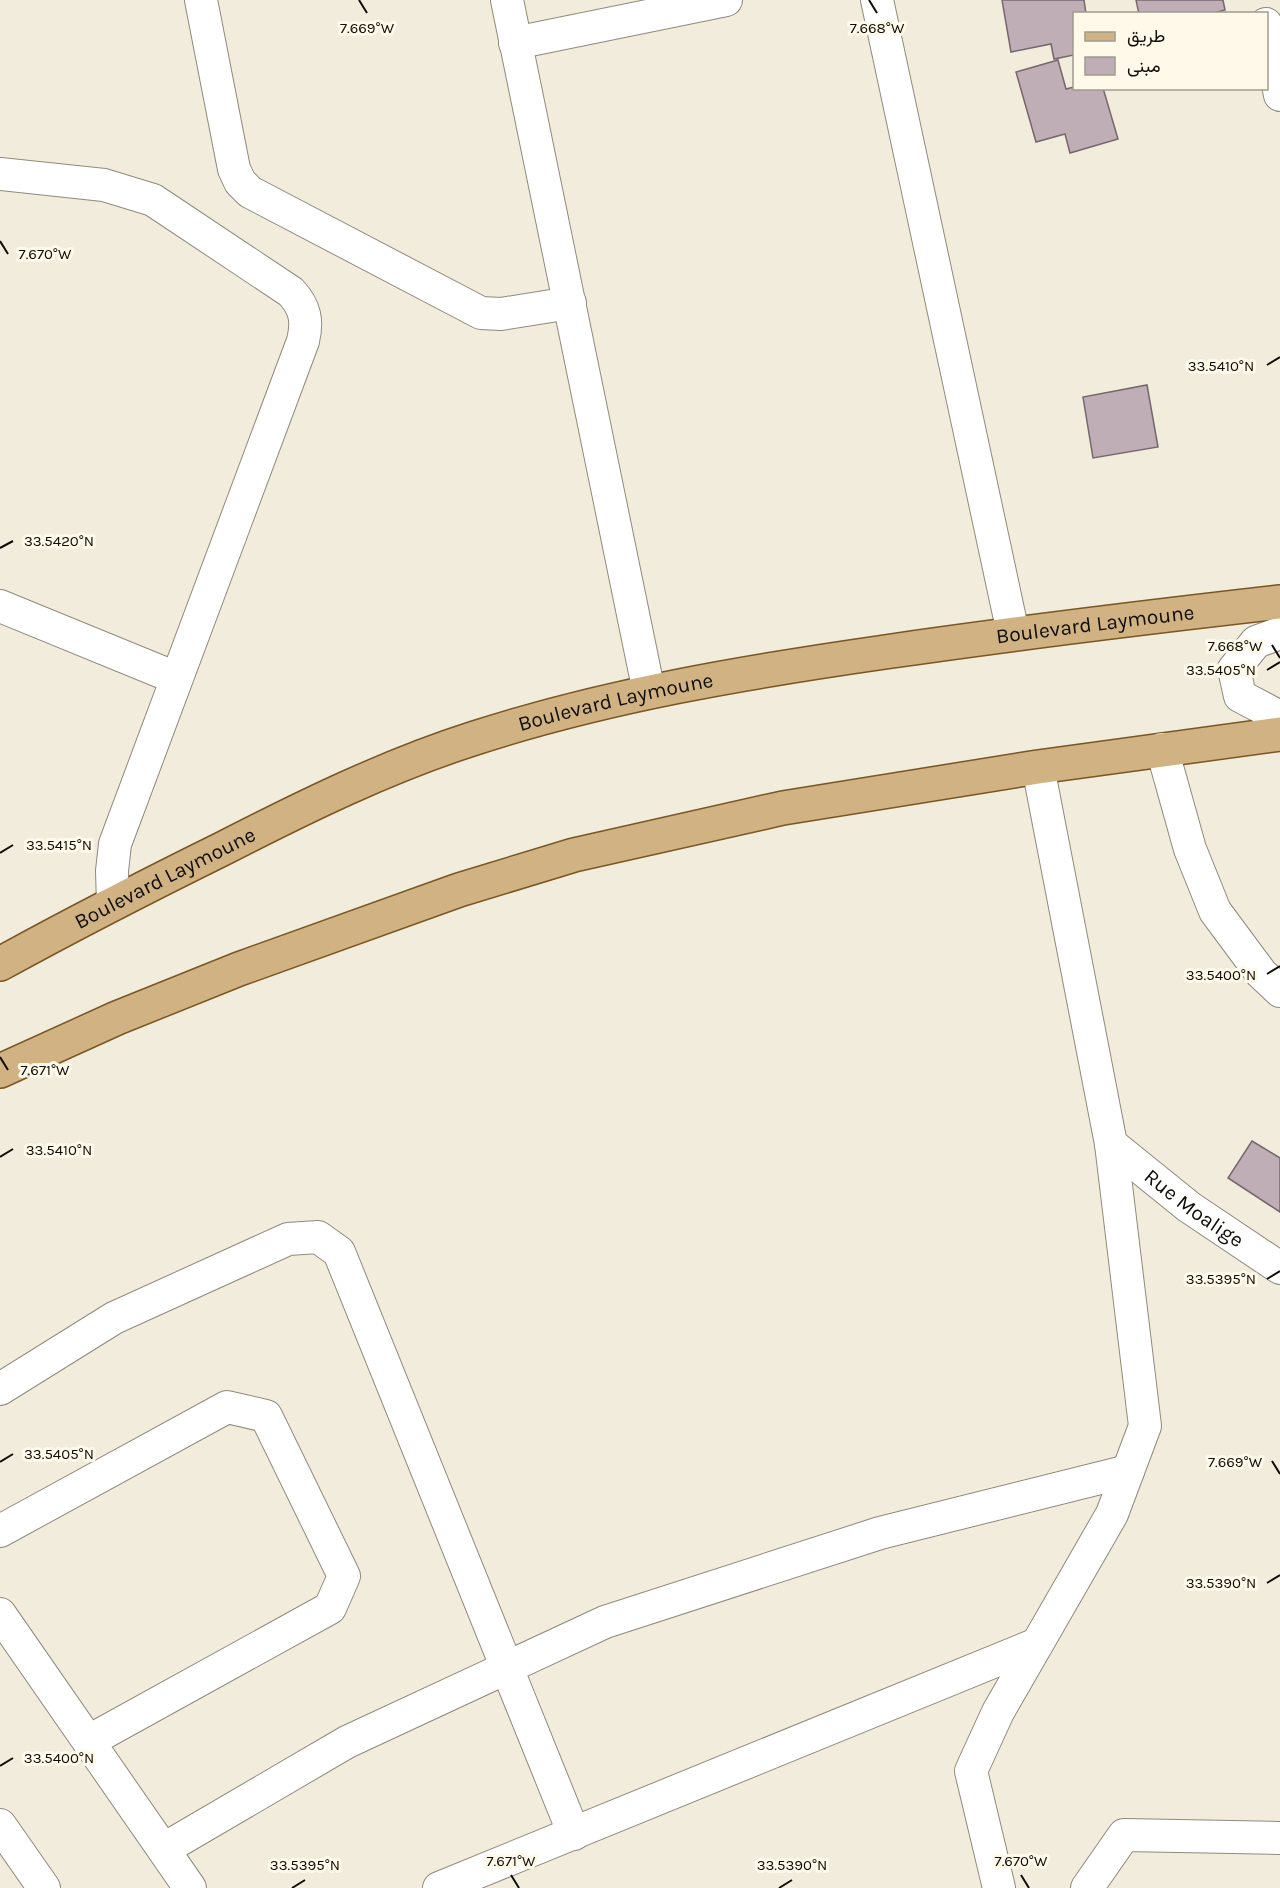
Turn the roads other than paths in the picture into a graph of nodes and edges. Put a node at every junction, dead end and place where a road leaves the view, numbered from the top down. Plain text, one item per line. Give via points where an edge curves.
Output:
1 (201, 0) edge
2 (507, 0) edge
3 (726, 0) edge
4 (877, 0) edge
5 (1268, 34) edge
6 (515, 43) junction
7 (1280, 95) edge
8 (0, 174) edge
9 (570, 303) junction
10 (1280, 602) edge
11 (0, 606) edge
12 (1013, 633) junction
13 (1280, 633) edge
14 (176, 678) junction
15 (649, 692) junction
16 (1280, 717) edge
17 (1280, 734) edge
18 (1162, 749) junction
19 (1038, 767) junction
20 (112, 904) junction
21 (0, 964) edge
22 (1280, 991) edge
23 (0, 1071) edge
24 (1111, 1144) junction
25 (1280, 1268) edge
26 (0, 1389) edge
27 (1128, 1471) junction
28 (0, 1532) edge
29 (0, 1614) edge
30 (1037, 1644) junction
31 (507, 1667) junction
32 (89, 1741) junction
33 (0, 1825) edge
34 (574, 1833) junction
35 (1280, 1838) edge
36 (164, 1849) junction
37 (179, 1884) edge
38 (44, 1888) edge
39 (439, 1888) edge
40 (999, 1888) edge
41 (1087, 1888) edge

1 - 9 street via 234,169 250,192 481,313 501,314
2 - 6 street
3 - 6 street
4 - 12 street
5 - 7 street
6 - 9 street
8 - 14 street via 104,184 153,200 291,292 304,309 303,340
9 - 15 street
10 - 12 main road, Boulevard Laymoune
11 - 14 street
12 - 15 main road, Boulevard Laymoune via 798,664
13 - 16 street via 1256,642 1234,669 1240,696
14 - 20 street via 115,844
15 - 20 main road, Boulevard Laymoune via 476,737 397,765 287,815
17 - 18 main road
18 - 19 main road
18 - 22 street via 1190,849 1215,911 1261,973
19 - 23 main road via 783,808 545,864 459,890 239,969
19 - 24 street
20 - 21 main road, Boulevard Laymoune
24 - 25 street, Rue Moalige via 1190,1207
24 - 27 street via 1145,1426
26 - 31 street via 114,1318 288,1239 318,1237 339,1252
27 - 30 street via 1112,1514
27 - 31 street via 880,1533 605,1622
28 - 32 street via 227,1407 266,1416 344,1576 330,1608
29 - 32 street
30 - 34 street
30 - 40 street via 998,1712 971,1771
31 - 34 street
31 - 36 street via 347,1742
32 - 36 street
33 - 38 street
34 - 39 street
35 - 41 street via 1124,1835
36 - 37 street

